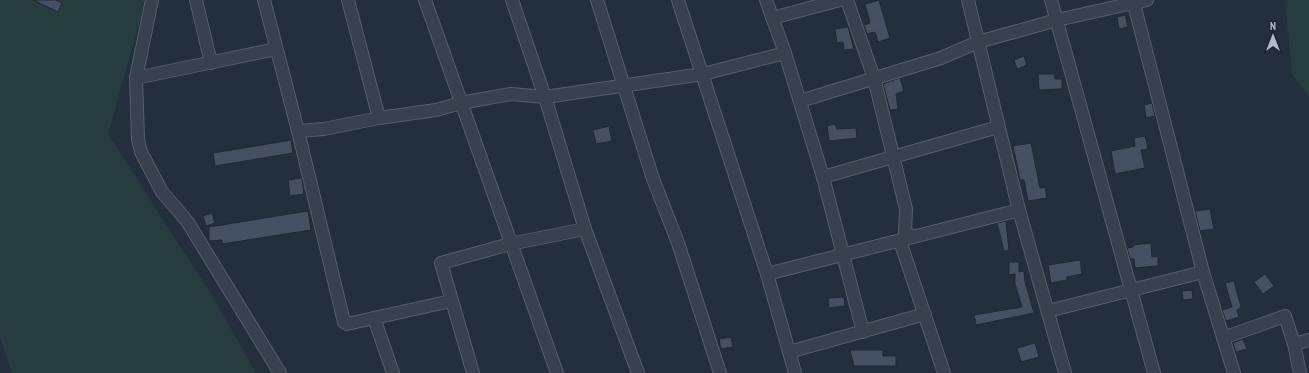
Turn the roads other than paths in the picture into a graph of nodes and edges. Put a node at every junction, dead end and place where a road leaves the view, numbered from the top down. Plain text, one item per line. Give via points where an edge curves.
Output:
1 (152, 0) edge
2 (196, 0) edge
3 (264, 0) edge
4 (348, 0) edge
5 (425, 0) edge
6 (512, 0) edge
7 (597, 0) edge
8 (678, 0) edge
9 (766, 0) edge
10 (840, 0) edge
11 (847, 0) edge
12 (968, 0) edge
13 (1051, 0) edge
14 (1147, 0) edge
15 (1134, 4) junction
16 (772, 18) junction
17 (1057, 20) junction
18 (978, 42) junction
19 (276, 49) junction
20 (785, 53) junction
21 (211, 63) junction
22 (703, 74) junction
23 (136, 78) junction
24 (874, 78) junction
25 (624, 86) junction
26 (546, 97) junction
27 (800, 101) junction
28 (461, 103) junction
29 (379, 118) junction
30 (998, 127) junction
31 (298, 131) junction
32 (892, 157) junction
33 (823, 177) junction
34 (1019, 210) junction
35 (585, 229) junction
36 (913, 237) junction
37 (900, 241) junction
38 (510, 244) junction
39 (843, 255) junction
40 (1203, 272) junction
41 (767, 274) junction
42 (1132, 290) junction
43 (451, 301) junction
44 (1048, 311) junction
45 (925, 314) junction
46 (374, 318) junction
47 (863, 332) junction
48 (1223, 338) junction
49 (1309, 340) edge
50 (1294, 344) junction
51 (789, 352) junction
52 (280, 373) edge
53 (393, 373) edge
54 (473, 373) edge
55 (557, 373) edge
56 (638, 373) edge
57 (720, 373) edge
58 (795, 373) edge
59 (944, 373) edge
60 (1065, 373) edge
61 (1154, 373) edge
62 (1234, 373) edge
63 (1300, 373) edge

1 - 23 street
2 - 21 street
3 - 19 street
4 - 29 street
5 - 28 street
6 - 26 street
7 - 25 street
8 - 22 street
9 - 16 street
10 - 16 street
11 - 24 street
12 - 18 street
13 - 17 street
14 - 15 street
15 - 17 street
15 - 40 street
16 - 20 street
17 - 18 street
17 - 42 street
18 - 24 street via 941,58
18 - 30 street
19 - 21 street
19 - 31 street
20 - 22 street
20 - 27 street
21 - 23 street
22 - 25 street
22 - 41 street
23 - 52 street via 138,139 141,152 162,192 187,221
24 - 27 street
24 - 32 street
25 - 26 street
25 - 57 street
26 - 28 street via 511,94
26 - 35 street
27 - 33 street
28 - 29 street via 436,110
28 - 38 street
29 - 31 street via 324,129
30 - 32 street
30 - 34 street
31 - 46 street via 344,322 346,324
32 - 33 street
32 - 36 street via 906,209 905,232
33 - 39 street
34 - 36 street
34 - 44 street
35 - 38 street
35 - 56 street
36 - 37 street
37 - 39 street
37 - 45 street
38 - 43 street via 440,263
38 - 55 street
39 - 41 street
39 - 47 street
40 - 42 street
40 - 48 street
41 - 51 street
42 - 44 street
42 - 61 street
43 - 46 street
43 - 54 street
44 - 60 street
45 - 47 street
45 - 59 street
46 - 53 street
47 - 51 street
48 - 50 street via 1285,316
48 - 62 street
49 - 50 street
50 - 63 street
51 - 58 street

